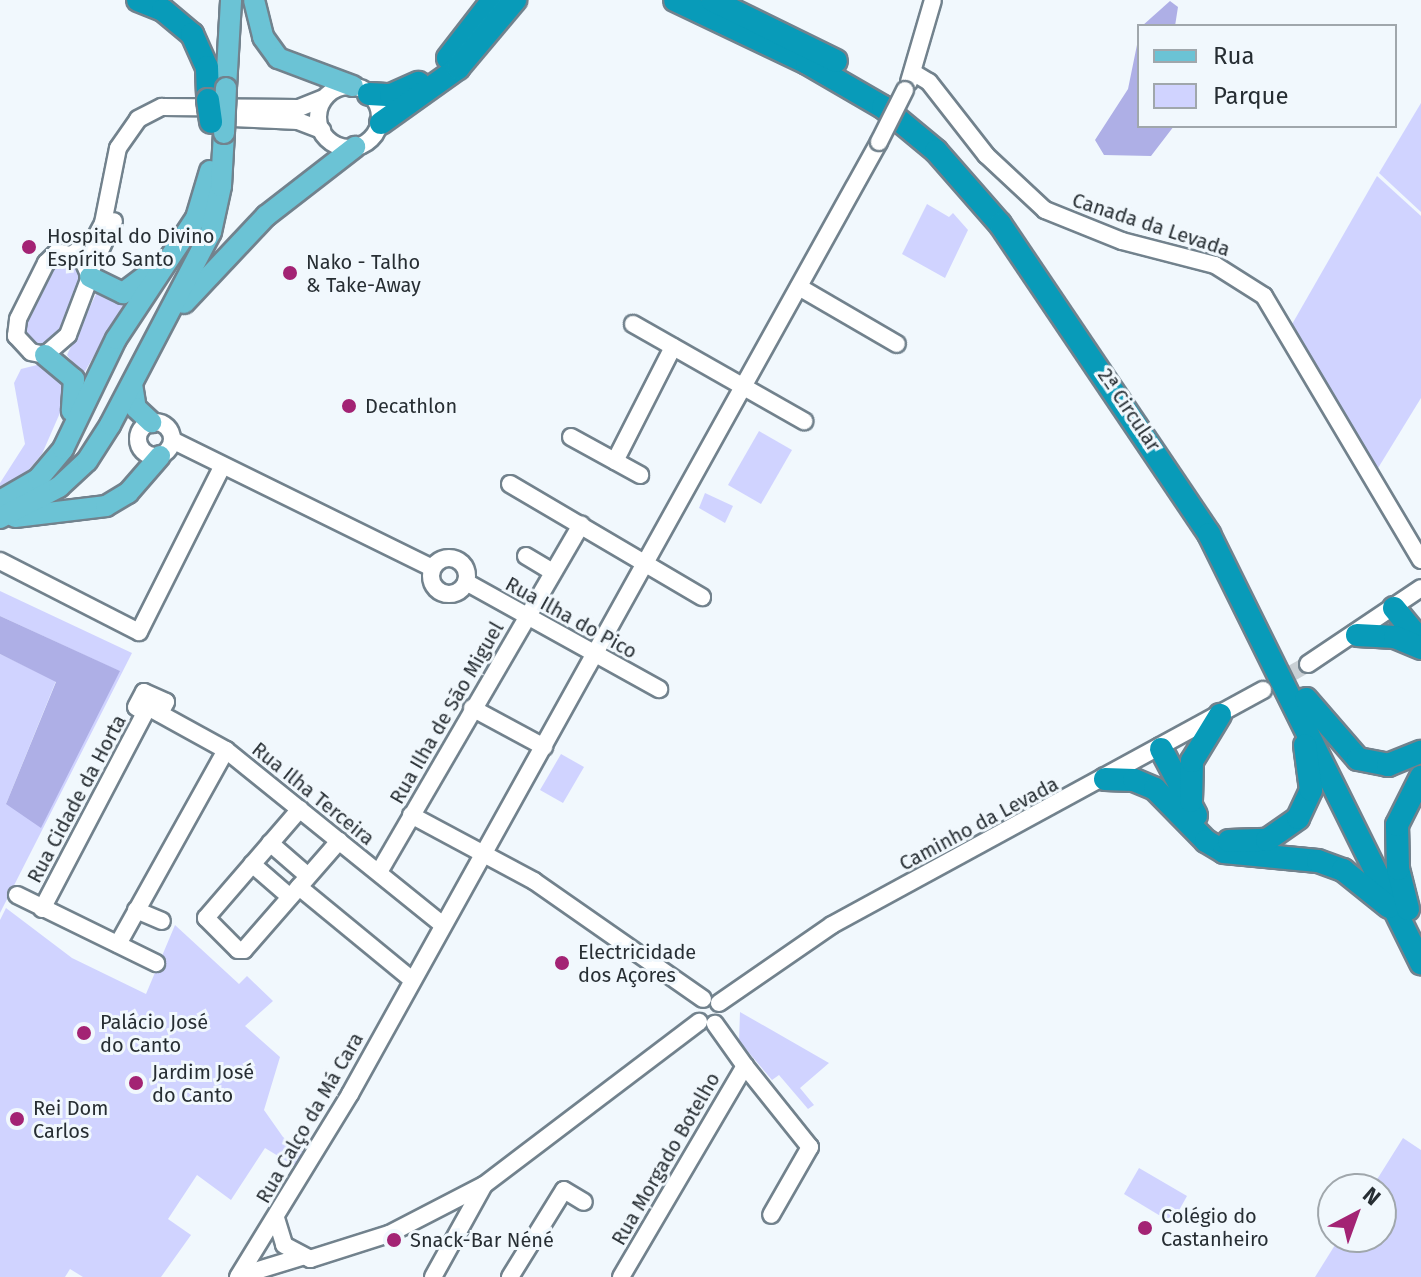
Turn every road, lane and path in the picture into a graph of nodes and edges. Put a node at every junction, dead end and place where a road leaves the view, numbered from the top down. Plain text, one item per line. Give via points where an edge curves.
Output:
1 (138, 0) edge
2 (221, 0) edge
3 (231, 0) edge
4 (254, 0) edge
5 (493, 0) edge
6 (515, 0) edge
7 (660, 0) edge
8 (675, 0) edge
9 (712, 0) edge
10 (726, 0) edge
11 (933, 0) edge
12 (778, 31) junction
13 (754, 38) junction
14 (914, 73) junction
15 (361, 90) junction
16 (216, 92) junction
17 (324, 98) junction
18 (381, 123) junction
19 (215, 127) junction
20 (322, 130) junction
21 (355, 147) junction
22 (178, 246) junction
23 (74, 253) junction
24 (90, 274) junction
25 (799, 287) junction
26 (633, 324) dead end
27 (897, 344) dead end
28 (673, 347) junction
29 (45, 355) junction
30 (145, 355) junction
31 (132, 384) junction
32 (745, 387) junction
33 (804, 421) dead end
34 (151, 422) junction
35 (571, 437) dead end
36 (166, 449) junction
37 (615, 461) junction
38 (222, 467) junction
39 (640, 475) dead end
40 (38, 479) junction
41 (510, 484) dead end
42 (1, 512) edge
43 (581, 525) junction
44 (526, 556) dead end
45 (1421, 560) edge
46 (0, 561) edge
47 (648, 564) junction
48 (432, 568) junction
49 (7, 571) edge
50 (553, 572) junction
51 (466, 582) junction
52 (702, 597) dead end
53 (1407, 599) edge
54 (527, 616) junction
55 (1421, 622) edge
56 (1357, 635) junction
57 (1421, 641) edge
58 (1421, 648) edge
59 (596, 654) junction
60 (1308, 664) tunnel mouth
61 (659, 689) dead end
62 (1263, 690) tunnel mouth
63 (1299, 701) junction
64 (472, 708) junction
65 (151, 711) joint
66 (1220, 715) junction
67 (544, 747) junction
68 (226, 750) junction
69 (1421, 752) edge
70 (1154, 753) junction
71 (1421, 777) edge
72 (1105, 779) junction
73 (1183, 807) junction
74 (300, 809) junction
75 (411, 815) junction
76 (339, 841) junction
77 (270, 843) junction
78 (484, 854) junction
79 (252, 864) junction
80 (379, 872) junction
81 (299, 887) junction
82 (17, 895) dead end
83 (42, 909) junction
84 (136, 910) junction
85 (1402, 912) junction
86 (162, 921) dead end
87 (443, 925) junction
88 (1421, 935) edge
89 (118, 944) junction
90 (156, 963) dead end
91 (1421, 963) edge
92 (411, 979) junction
93 (711, 1001) junction
94 (707, 1023) junction
95 (745, 1066) junction
96 (484, 1185) junction
97 (584, 1202) dead end
98 (771, 1215) dead end
99 (276, 1218) junction
100 (301, 1257) junction
101 (515, 1275) edge
102 (238, 1276) edge
103 (433, 1277) edge
104 (621, 1277) edge

1 - 16 highway via 163,10 192,34
2 - 16 main road
3 - 16 main road
4 - 15 main road via 263,37 278,58
5 - 15 highway via 430,75 391,95
6 - 18 highway via 458,68
7 - 13 highway
8 - 13 highway, 2ª Circular
9 - 12 highway, 2ª Circular
10 - 12 highway
11 - 14 street, Rua Calço da Má Cara
12 - 63 highway, 2ª Circular via 893,96 949,145 1000,204 1190,476
13 - 63 highway, 2ª Circular via 892,114 936,151 1000,224 1179,482
14 - 25 street, Rua Calço da Má Cara, bridge
14 - 45 street, Canada da Levada via 929,82 986,155 1045,210 1122,241 1215,265 1264,296
15 - 17 street
15 - 18 street
16 - 19 highway, bridge
17 - 20 street via 318,114
17 - 23 street via 299,108 162,107 138,119 118,148 103,223 93,242
18 - 21 street via 370,139
19 - 22 main road via 205,197
19 - 30 main road via 221,186 211,232
20 - 21 street via 332,142
20 - 24 street via 298,121 189,115 157,120 128,151 113,226
21 - 30 main road via 266,216 219,262
22 - 24 main road via 170,247 133,289 123,293
22 - 40 main road via 116,339 63,449
23 - 24 street
23 - 29 street via 57,252 49,258 18,319 16,336 31,352
24 - 29 street via 68,335
25 - 27 street
25 - 32 street, Rua Calço da Má Cara
26 - 28 street
28 - 32 street
28 - 37 street
29 - 40 main road via 70,373 77,391
30 - 31 main road
31 - 34 main road via 136,408
31 - 42 main road via 81,467 38,502
32 - 33 street
32 - 47 street, Rua Calço da Má Cara
34 - 36 street via 168,429
34 - 36 street via 140,430 138,444 147,455
35 - 37 street
36 - 38 street
36 - 42 main road via 128,493 106,506
37 - 39 street
38 - 48 street
38 - 49 street via 139,632
40 - 42 main road
41 - 43 street
43 - 47 street
43 - 50 street, Rua Ilha de São Miguel
44 - 50 street
46 - 49 street
47 - 52 street
47 - 59 street, Rua Calço da Má Cara
48 - 51 street via 452,558 464,566
48 - 51 street via 433,585 442,592 453,593
50 - 54 street, Rua Ilha de São Miguel
51 - 54 street, Rua Ilha do Pico
53 - 55 highway
53 - 56 street
53 - 57 highway
54 - 59 street, Rua Ilha do Pico
54 - 64 street, Rua Ilha de São Miguel
56 - 58 highway via 1395,637
56 - 60 street
59 - 61 street, Rua Ilha do Pico
59 - 67 street, Rua Calço da Má Cara
62 - 66 street, Caminho da Levada
63 - 69 highway via 1358,759 1388,765
63 - 73 highway via 1311,790 1289,828 1267,840 1240,843 1213,832
63 - 85 highway, 2ª Circular
64 - 67 street
64 - 75 street, Rua Ilha de São Miguel
65 - 68 street, Rua Ilha Terceira
65 - 83 street, Rua Cidade da Horta
66 - 70 street, Caminho da Levada
66 - 73 highway via 1192,761
67 - 78 street, Rua Calço da Má Cara
68 - 74 street, Rua Ilha Terceira
68 - 84 street
70 - 72 street, Caminho da Levada
70 - 73 highway
71 - 85 highway via 1397,825
72 - 73 highway via 1143,783
72 - 93 street, Caminho da Levada via 832,925
73 - 85 highway via 1206,841 1224,852 1318,861 1343,870
74 - 76 street, Rua Ilha Terceira
74 - 77 street
75 - 78 street
75 - 80 street, Rua Ilha de São Miguel
76 - 80 street, Rua Ilha Terceira
76 - 81 street
77 - 79 street
77 - 81 street
78 - 87 street, Rua Calço da Má Cara
78 - 93 street via 534,881
79 - 81 street
79 - 81 street via 205,921 241,951
80 - 87 street, Rua Ilha Terceira
81 - 92 street
82 - 83 street
83 - 89 street
84 - 86 street
84 - 89 street
85 - 88 highway, 2ª Circular
85 - 91 highway, 2ª Circular
87 - 92 street, Rua Calço da Má Cara
89 - 90 street
92 - 99 street, Rua Calço da Má Cara
93 - 94 street via 722,1015
93 - 94 street via 695,1007
94 - 95 street, Rua Morgado Botelho
94 - 96 street
95 - 98 street via 810,1147
95 - 104 street, Rua Morgado Botelho
96 - 100 street via 361,1246
96 - 103 street
97 - 101 street via 564,1190
99 - 100 street via 284,1245
99 - 102 street, Rua Calço da Má Cara
100 - 102 street

